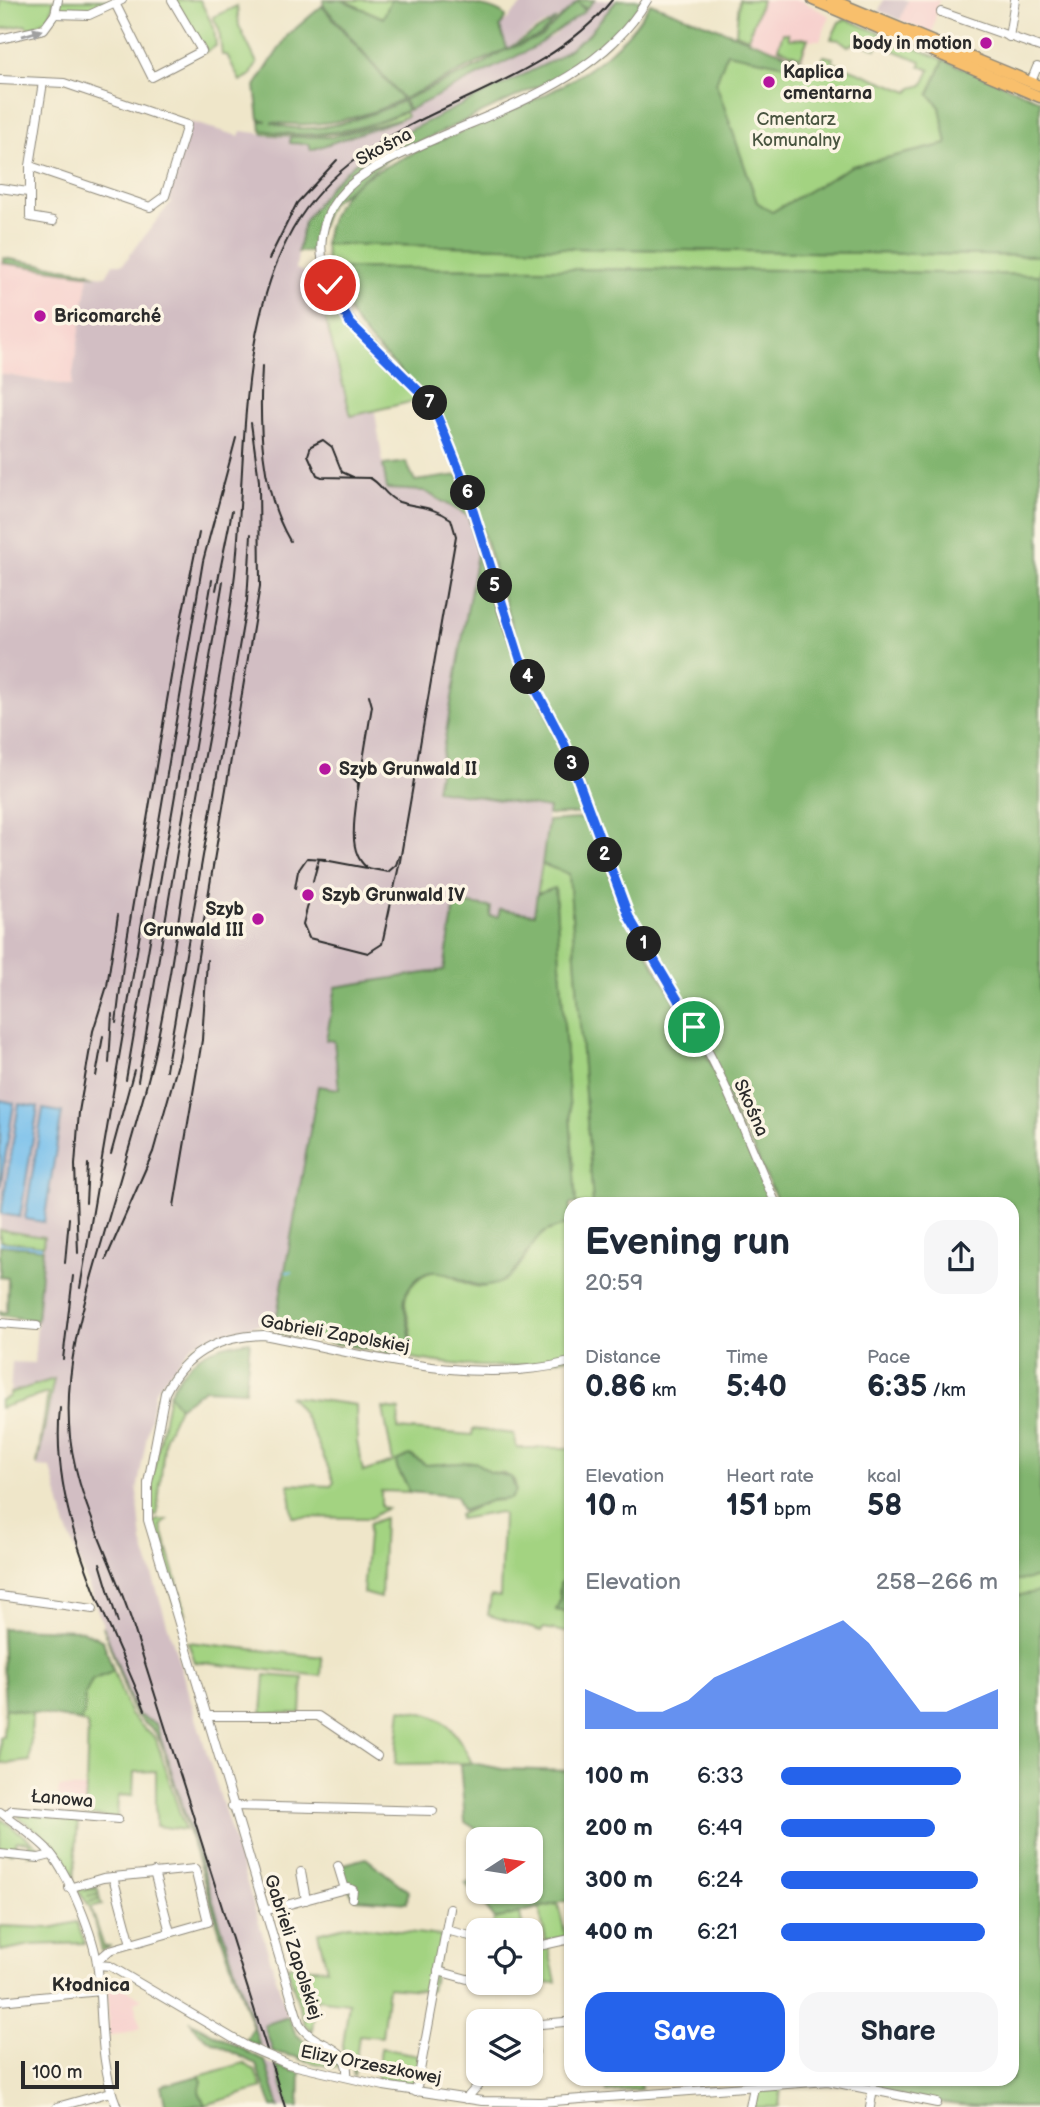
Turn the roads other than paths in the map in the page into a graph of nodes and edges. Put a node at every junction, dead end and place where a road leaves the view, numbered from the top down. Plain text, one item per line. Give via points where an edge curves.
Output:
1 (58, 0) edge
2 (172, 0) edge
3 (647, 0) edge
4 (813, 0) edge
5 (833, 0) edge
6 (1016, 0) edge
7 (119, 2) edge
8 (941, 12) dead end
9 (55, 13) junction
10 (841, 13) junction
11 (1009, 37) junction
12 (0, 39) edge
13 (1040, 47) edge
14 (1040, 68) edge
15 (0, 80) edge
16 (43, 82) junction
17 (1036, 84) edge
18 (1040, 97) edge
19 (30, 166) junction
20 (0, 188) edge
21 (28, 192) junction
22 (53, 220) dead end
23 (773, 1197) edge
24 (0, 1323) edge
25 (37, 1325) dead end
26 (564, 1364) edge
27 (0, 1596) edge
28 (93, 1609) dead end
29 (206, 1716) junction
30 (377, 1756) dead end
31 (233, 1805) junction
32 (433, 1811) dead end
33 (3, 1814) edge
34 (118, 1819) dead end
35 (0, 1854) edge
36 (51, 1854) junction
37 (338, 1866) dead end
38 (154, 1872) junction
39 (301, 1872) dead end
40 (113, 1877) junction
41 (69, 1888) junction
42 (345, 1889) junction
43 (352, 1898) dead end
44 (306, 1900) junction
45 (450, 1909) dead end
46 (264, 1911) junction
47 (446, 1930) junction
48 (170, 1932) junction
49 (466, 1935) edge
50 (564, 1940) edge
51 (131, 1944) junction
52 (543, 1945) edge
53 (98, 1963) junction
54 (438, 1971) junction
55 (466, 1979) edge
56 (100, 1992) junction
57 (0, 2001) edge
58 (564, 2022) dead end
59 (543, 2024) edge
60 (347, 2077) junction
61 (477, 2086) edge
62 (716, 2086) edge
63 (766, 2086) edge
64 (860, 2086) edge
65 (754, 2087) junction
66 (873, 2088) junction
67 (716, 2090) junction
68 (111, 2092) junction
69 (416, 2092) junction
70 (466, 2099) junction
71 (574, 2103) edge
72 (937, 2103) dead end
73 (57, 2107) edge
74 (117, 2107) edge
75 (750, 2107) edge
76 (870, 2107) edge

1 - 9 street
2 - 7 street via 202,51 152,76
3 - 23 street, Skośna via 637,18 576,73 359,177 332,207 320,250 330,285 350,323 436,413 464,482 520,659 565,745 629,917 712,1060
4 - 10 main road
5 - 10 main road
5 - 17 main road
6 - 11 street
7 - 9 street via 89,15
8 - 11 street
12 -> 9 street via 38,32 49,25
10 - 18 main road
11 - 13 street
14 - 17 street
15 - 16 street
16 - 19 street
16 - 19 street via 64,83 187,125 165,196 150,206
19 - 21 street
20 - 21 street
21 - 22 street via 30,217
24 - 25 street
26 - 29 street, Gabrieli Zapolskiej via 539,1370 476,1372 264,1335 216,1343 188,1360 171,1382 161,1410 148,1483 148,1520
27 - 28 street
29 - 30 street via 318,1716
29 - 31 street, Gabrieli Zapolskiej
31 - 32 street
31 - 46 street, Gabrieli Zapolskiej
33 - 34 street, Łanowa via 12,1810
33 - 36 street
35 - 36 street via 39,1858
36 - 41 street
37 - 42 street
38 - 40 street
38 - 48 street
38 - 48 street via 194,1868 208,1919
39 - 44 street
40 - 41 street
40 - 51 street
41 - 53 street
42 - 43 street via 352,1889
42 - 44 street
44 - 46 street
45 - 47 street
46 - 60 street, Gabrieli Zapolskiej via 299,2023 308,2035 343,2055
47 - 49 street
47 - 54 street
48 - 51 street
50 - 52 street
51 - 53 street via 110,1950
53 - 56 street
53 - 60 street, Elizy Orzeszkowej, bridge via 246,2046 288,2064
54 - 55 street
54 - 69 street
56 - 57 street
56 - 68 street via 103,2053
58 - 59 street
60 - 69 street, Elizy Orzeszkowej
61 - 70 street
62 - 67 street
63 - 65 street, Elizy Orzeszkowej
64 - 66 street, Elizy Orzeszkowej
65 - 67 street, Elizy Orzeszkowej
65 - 75 street
66 - 72 street, Elizy Orzeszkowej
66 - 76 street
67 - 71 street, Elizy Orzeszkowej
68 - 73 street
68 - 74 street
69 - 70 street, Elizy Orzeszkowej
70 - 71 street, Elizy Orzeszkowej

